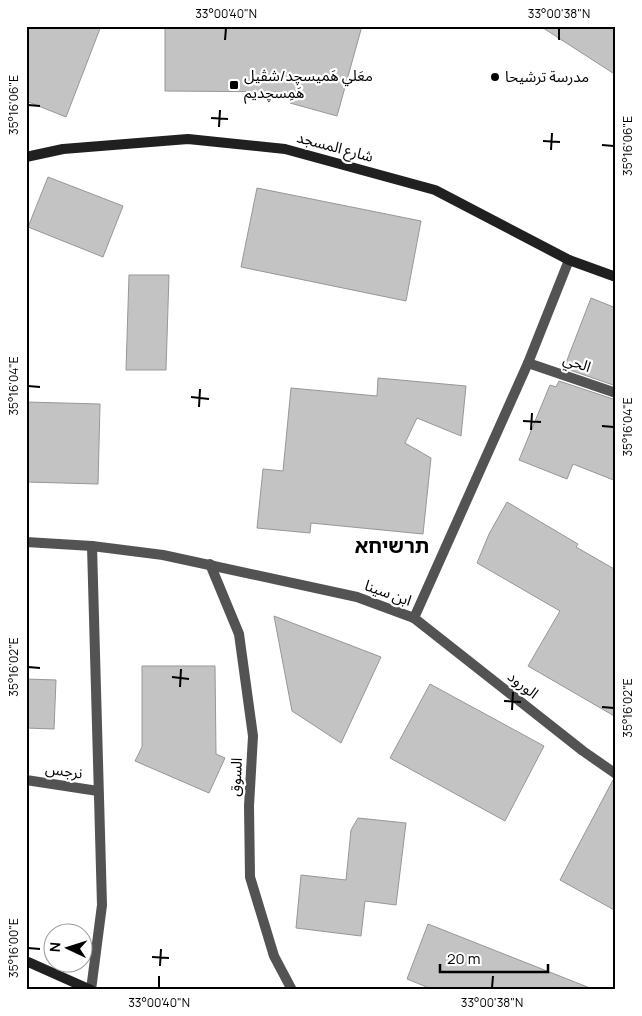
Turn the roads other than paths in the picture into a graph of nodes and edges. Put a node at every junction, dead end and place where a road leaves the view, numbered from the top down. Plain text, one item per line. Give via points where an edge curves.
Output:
1 (26, 157) edge
2 (569, 260) junction
3 (616, 277) edge
4 (528, 363) junction
5 (616, 393) edge
6 (26, 542) edge
7 (92, 546) junction
8 (210, 564) junction
9 (414, 618) junction
10 (616, 774) edge
11 (26, 780) edge
12 (98, 791) junction
13 (26, 961) edge
14 (91, 990) edge
15 (292, 990) edge

1 - 2 street, شارع المسجد via 64,149 188,138 285,149 435,190
2 - 3 street, شارع المسجد
2 - 4 street, ابن سينا
4 - 5 street, الحي
4 - 9 street, ابن سينا
6 - 7 street, ابن سينا
7 - 8 street, ابن سينا
7 - 12 street
8 - 9 street, ابن سينا via 357,597
8 - 15 street, السوق via 239,634 253,736 249,806 250,877 274,956
9 - 10 street, الورود
11 - 12 street, نرجس
12 - 14 street via 102,905
13 - 14 street

